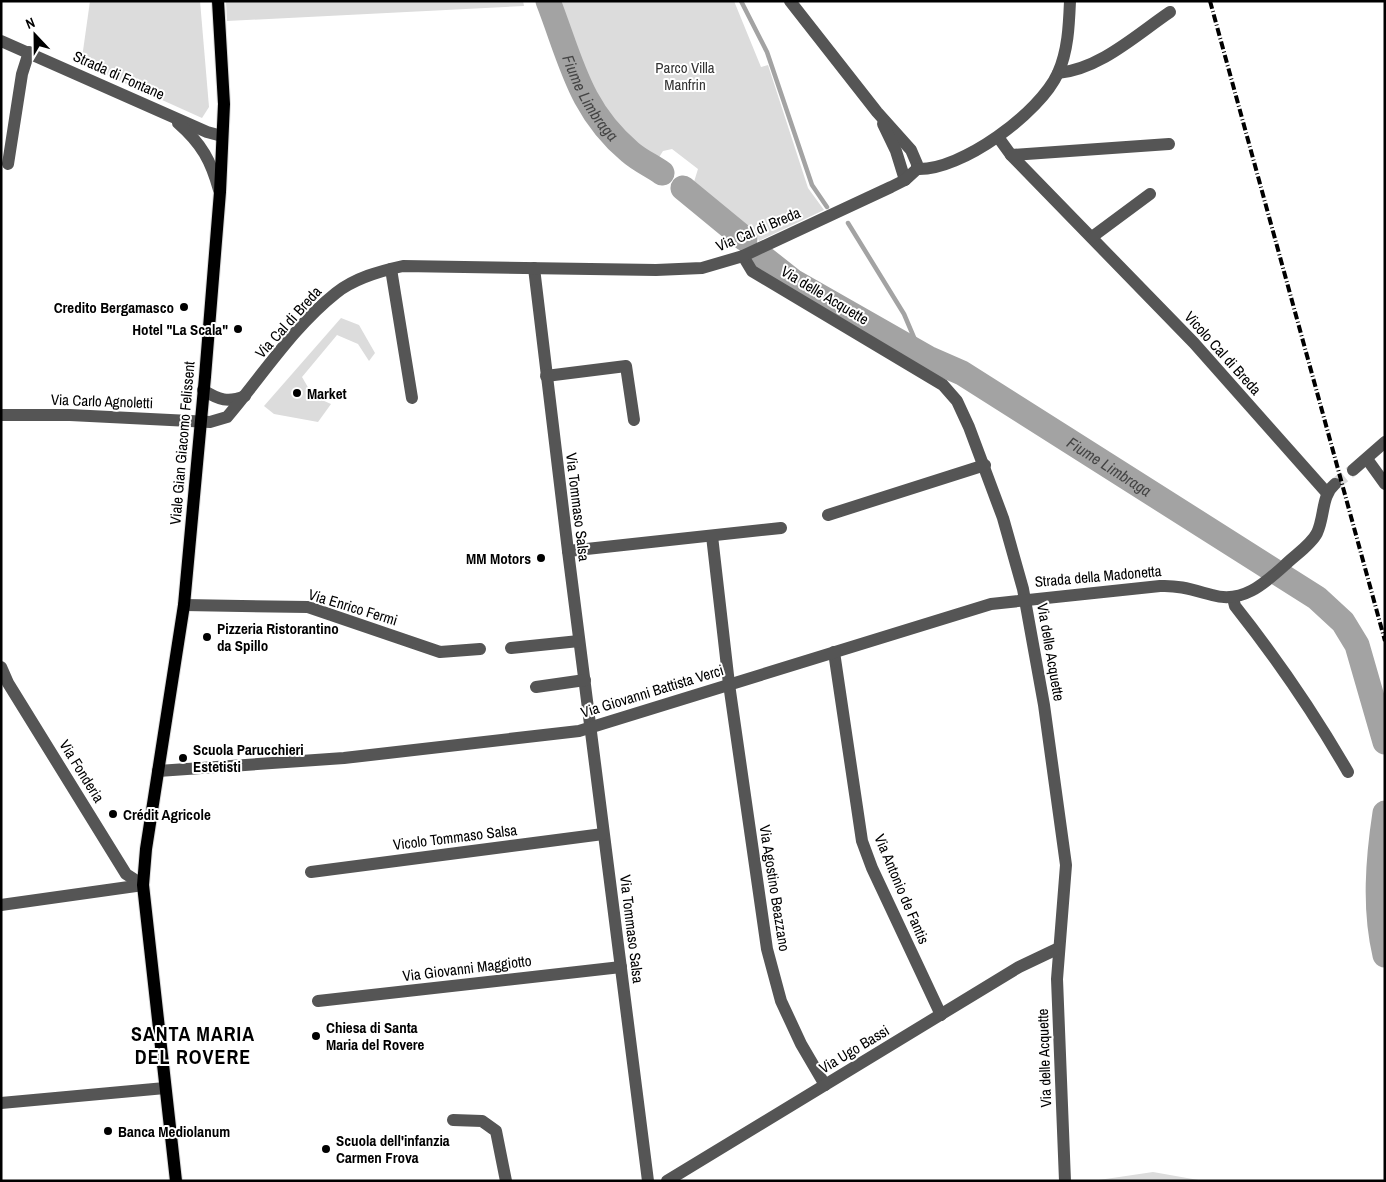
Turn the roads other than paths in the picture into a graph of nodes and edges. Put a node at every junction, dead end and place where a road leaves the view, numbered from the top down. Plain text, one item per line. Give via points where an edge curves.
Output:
1 (218, 1) edge
2 (790, 1) edge
3 (1070, 1) edge
4 (1170, 12) dead end
5 (1, 41) edge
6 (29, 52) junction
7 (1058, 73) junction
8 (877, 112) junction
9 (169, 115) junction
10 (222, 136) junction
11 (998, 137) junction
12 (1169, 144) dead end
13 (1011, 155) junction
14 (8, 164) dead end
15 (917, 169) junction
16 (905, 180) junction
17 (220, 192) junction
18 (1150, 194) dead end
19 (1092, 237) junction
20 (742, 256) junction
21 (534, 268) junction
22 (391, 269) junction
23 (546, 376) junction
24 (203, 390) junction
25 (245, 396) junction
26 (412, 398) dead end
27 (1, 415) edge
28 (634, 420) dead end
29 (200, 422) junction
30 (1385, 442) edge
31 (1367, 459) junction
32 (985, 465) junction
33 (1353, 470) tunnel mouth
34 (1385, 484) edge
35 (828, 515) dead end
36 (781, 528) dead end
37 (712, 536) junction
38 (568, 551) junction
39 (1233, 598) junction
40 (1025, 599) junction
41 (184, 605) junction
42 (579, 641) junction
43 (480, 648) dead end
44 (511, 648) dead end
45 (834, 652) junction
46 (1, 666) edge
47 (585, 680) junction
48 (5, 684) edge
49 (729, 684) junction
50 (536, 687) dead end
51 (590, 728) junction
52 (158, 771) junction
53 (1348, 772) dead end
54 (603, 834) junction
55 (310, 872) dead end
56 (143, 885) junction
57 (1, 905) edge
58 (1059, 948) junction
59 (621, 966) junction
60 (318, 1001) dead end
61 (941, 1015) junction
62 (825, 1086) junction
63 (165, 1088) junction
64 (1, 1103) edge
65 (453, 1120) dead end
66 (176, 1181) edge
67 (506, 1181) edge
68 (648, 1181) edge
69 (667, 1181) edge
70 (1066, 1181) edge

1 - 10 main road, Viale Gian Giacomo Felissent via 224,86
2 - 8 street
3 - 7 street via 1067,43
4 - 7 street via 1093,64 1076,71
5 - 6 street, Strada di Fontane
6 - 9 street, Strada di Fontane
6 - 14 street via 22,74
7 - 11 street via 1037,103
8 - 15 street via 911,150
8 - 16 street via 896,151
9 - 10 street, Strada di Fontane
9 - 17 street via 205,153 212,164
10 - 17 main road, Viale Gian Giacomo Felissent
11 - 13 street, Vicolo Cal di Breda
11 - 15 street via 930,170
12 - 13 street
13 - 19 street, Vicolo Cal di Breda
15 - 16 street, Via Cal di Breda
16 - 20 street, Via Cal di Breda
17 - 24 main road, Viale Gian Giacomo Felissent
18 - 19 street
19 - 39 street, Vicolo Cal di Breda via 1331,489 1317,534 1272,577
20 - 21 street, Via Cal di Breda via 718,264 679,270
20 - 32 street, Via delle Acquette via 752,271 943,385 957,401
21 - 22 street, Via Cal di Breda via 427,266
21 - 23 street, Via Tommaso Salsa
22 - 25 street, Via Cal di Breda via 372,274 337,292 300,328
22 - 26 street
23 - 28 street via 626,366
23 - 38 street, Via Tommaso Salsa
24 - 25 street via 223,401
24 - 29 main road, Viale Gian Giacomo Felissent
25 - 29 street, Via Cal di Breda via 227,417
27 - 29 street, Via Carlo Agnoletti
29 - 41 main road, Viale Gian Giacomo Felissent
30 - 31 street
31 - 33 street
31 - 34 street
32 - 35 street
32 - 40 street, Via delle Acquette via 1012,546
36 - 37 street
37 - 38 street
37 - 49 street, Via Agostino Beazzano
38 - 42 street, Via Tommaso Salsa
39 - 40 street, Strada della Madonetta via 1221,598 1174,585
39 - 53 street via 1235,606 1314,713
40 - 45 street, Via Giovanni Battista Verci via 975,608
40 - 58 street, Via delle Acquette via 1044,705 1066,865
41 - 43 street, Via Enrico Fermi via 308,607 440,652
41 - 52 main road, Viale Gian Giacomo Felissent
42 - 44 street
42 - 47 street, Via Tommaso Salsa
45 - 49 street, Via Giovanni Battista Verci
45 - 61 street, Via Antonio de Fantis via 862,841
46 - 48 street, Via Fonderia
47 - 50 street
47 - 51 street, Via Tommaso Salsa
48 - 56 street, Via Fonderia via 126,874
49 - 51 street, Via Giovanni Battista Verci
49 - 62 street, Via Agostino Beazzano via 757,892 772,975 790,1023
51 - 52 street, Via Giovanni Battista Verci via 436,749
51 - 54 street, Via Tommaso Salsa
52 - 56 main road, Viale Gian Giacomo Felissent
54 - 55 street, Vicolo Tommaso Salsa
54 - 59 street, Via Tommaso Salsa
56 - 57 street
56 - 63 main road, Viale Gian Giacomo Felissent
58 - 61 street, Via Ugo Bassi via 1019,967
58 - 70 street, Via delle Acquette via 1057,979
59 - 60 street, Via Giovanni Maggiotto
59 - 68 street, Via Tommaso Salsa
61 - 62 street, Via Ugo Bassi
62 - 69 street, Via Ugo Bassi
63 - 64 street
63 - 66 main road, Viale Gian Giacomo Felissent
65 - 67 street via 482,1121 496,1131

